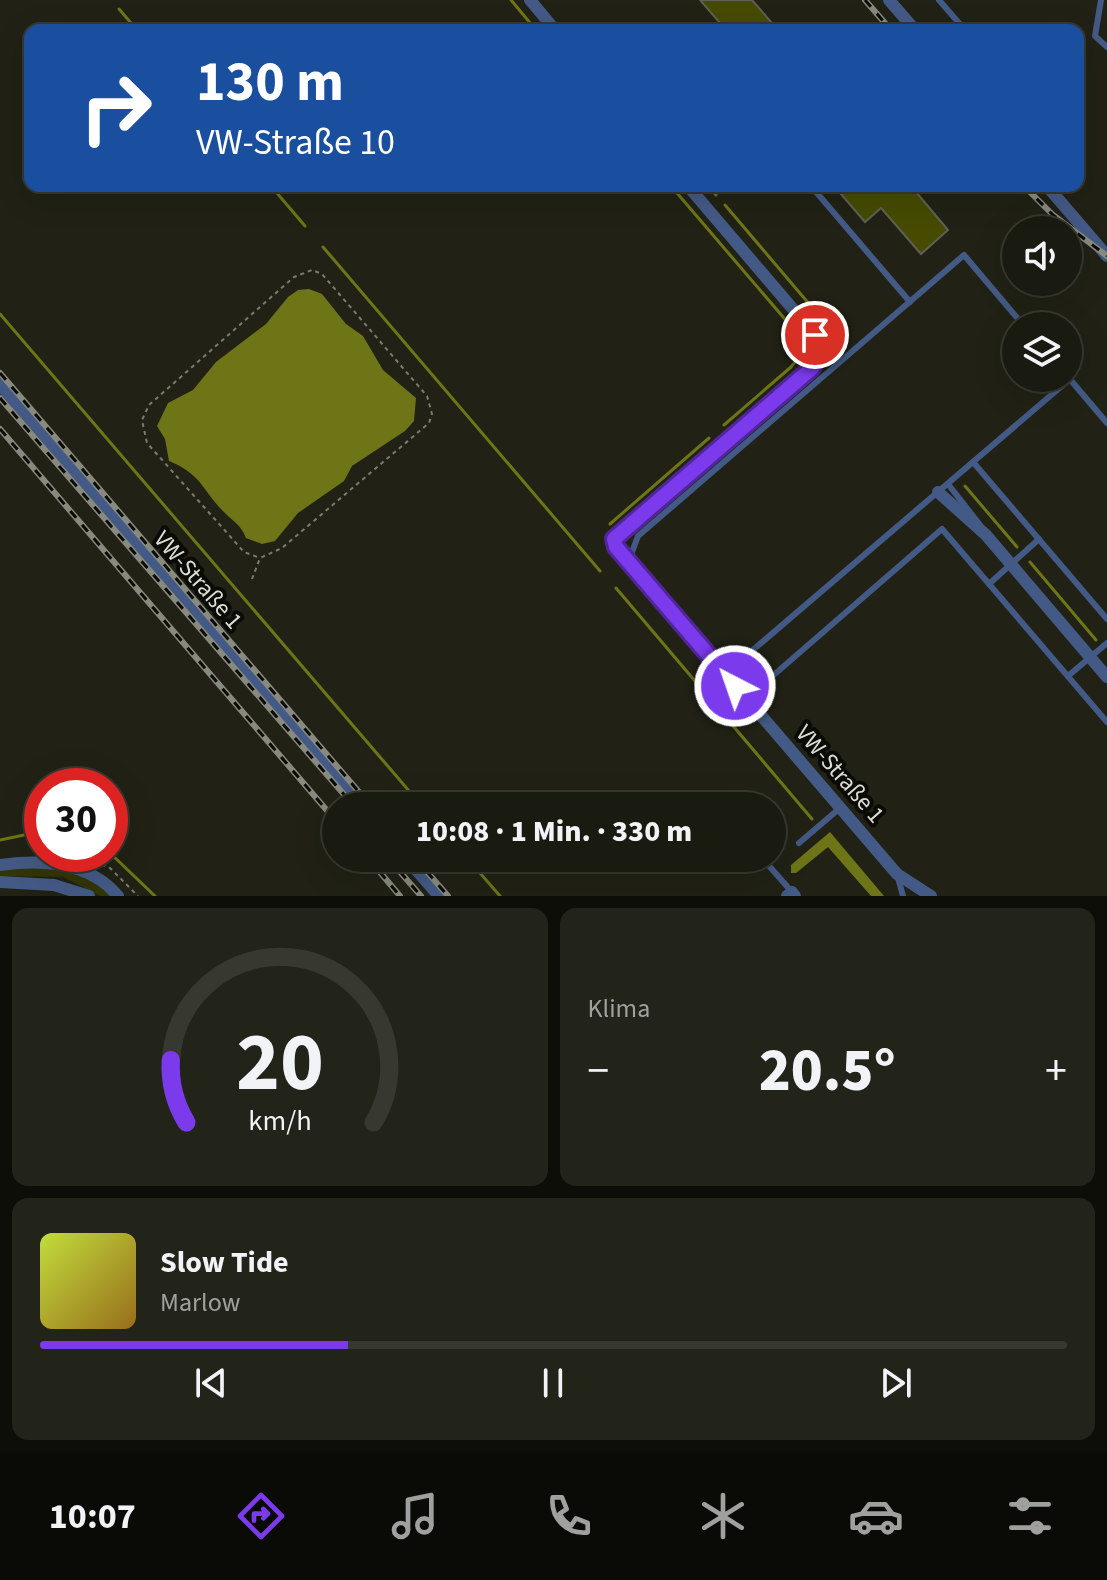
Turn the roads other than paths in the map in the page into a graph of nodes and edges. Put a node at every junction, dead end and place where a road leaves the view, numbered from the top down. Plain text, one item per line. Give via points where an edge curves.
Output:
1 (530, 0) edge
2 (889, 0) edge
3 (939, 0) edge
4 (1101, 0) edge
5 (550, 24) edge
6 (910, 24) edge
7 (960, 24) edge
8 (1107, 47) edge
9 (693, 192) edge
10 (816, 192) edge
11 (1052, 192) edge
12 (1107, 256) edge
13 (910, 302) junction
14 (1012, 312) edge
15 (0, 384) edge
16 (1053, 392) edge
17 (1081, 392) edge
18 (1107, 423) edge
19 (973, 462) junction
20 (943, 488) junction
21 (1039, 539) junction
22 (628, 562) junction
23 (1011, 565) junction
24 (989, 584) junction
25 (1107, 619) edge
26 (1107, 643) edge
27 (1090, 657) junction
28 (725, 674) junction
29 (1068, 676) junction
30 (1107, 677) edge
31 (746, 699) junction
32 (1107, 722) edge
33 (350, 792) edge
34 (840, 808) junction
35 (799, 843) dead end
36 (0, 865) edge
37 (418, 872) edge
38 (774, 872) edge
39 (897, 874) junction
40 (0, 882) edge
41 (791, 895) edge
42 (89, 896) edge
43 (118, 896) edge
44 (439, 896) edge
45 (903, 896) edge
46 (931, 896) edge

1 - 5 street
2 - 6 street
3 - 7 lane
4 - 8 lane via 1095,36
9 - 22 street via 815,335 819,356 812,368 617,535 614,544
10 - 13 lane
11 - 12 street
13 - 14 lane via 964,255
13 - 22 lane via 638,536
15 - 33 street, VW-Straße 1
16 - 19 lane
17 - 18 lane
19 - 20 lane
19 - 21 lane
20 - 23 street
20 - 28 lane
21 - 23 lane
21 - 25 lane
22 - 28 street, VW-Straße 1
23 - 24 lane
23 - 27 street
24 - 29 lane
24 - 31 lane via 942,529
26 - 27 lane
27 - 29 lane
27 - 30 street
28 - 31 street, VW-Straße 1
29 - 32 lane
31 - 34 street, VW-Straße 1
34 - 35 lane
34 - 39 street, VW-Straße 1
36 - 43 street via 36,862 73,868 100,879
37 - 44 street
38 - 41 lane
39 - 45 lane
39 - 46 street, VW-Straße 1
40 - 42 street via 63,887

